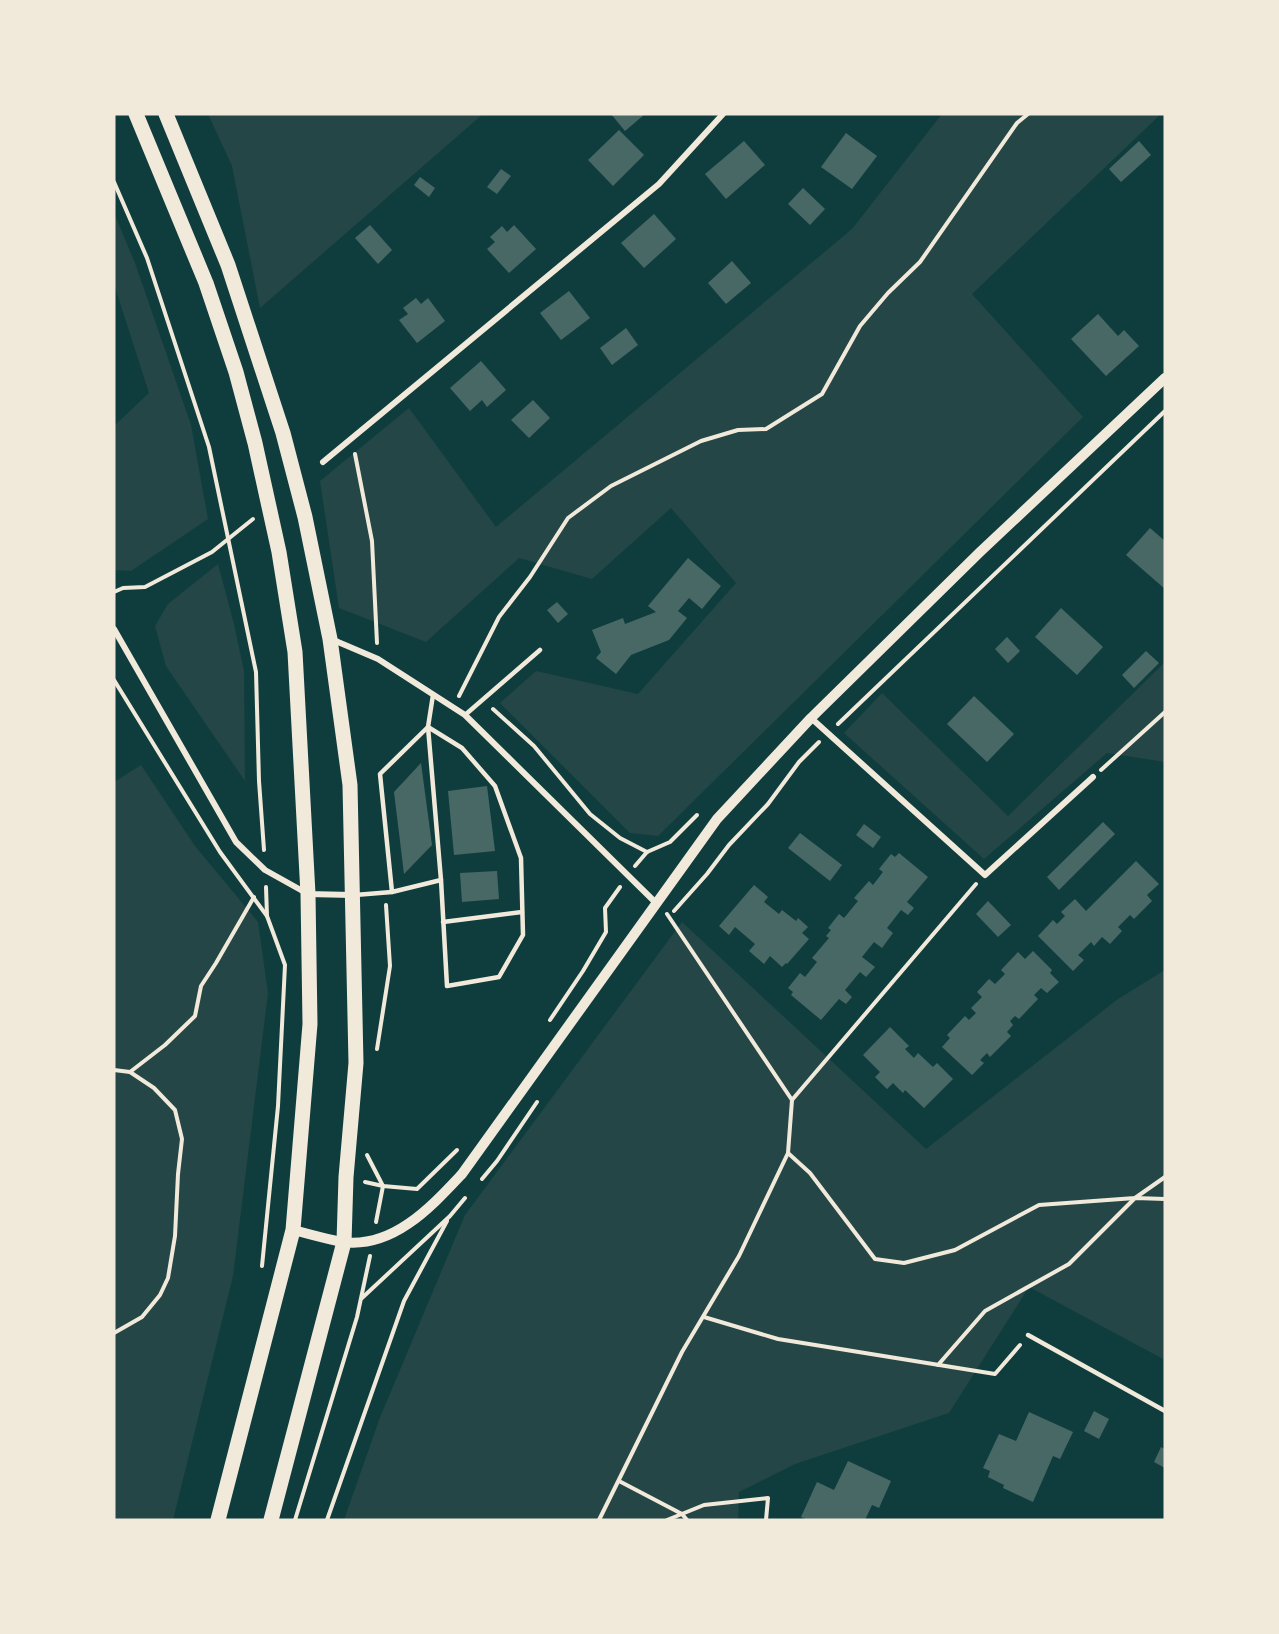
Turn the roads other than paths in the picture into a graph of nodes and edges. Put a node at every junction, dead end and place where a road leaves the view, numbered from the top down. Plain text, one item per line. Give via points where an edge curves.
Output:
1 (136, 114) edge
2 (166, 114) edge
3 (723, 114) edge
4 (1165, 378) edge
5 (323, 462) dead end
6 (114, 628) edge
7 (330, 639) junction
8 (540, 650) dead end
9 (433, 695) junction
10 (465, 715) junction
11 (811, 718) junction
12 (428, 727) junction
13 (1094, 777) road end
14 (441, 880) junction
15 (392, 892) junction
16 (308, 894) junction
17 (352, 895) junction
18 (656, 903) junction
19 (522, 912) junction
20 (443, 922) junction
21 (293, 1230) junction
22 (344, 1242) junction
23 (1028, 1335) road end
24 (1165, 1411) edge
25 (218, 1520) edge
26 (271, 1520) edge

1 - 16 main road via 206,283 255,443 279,552 295,652
2 - 7 main road via 228,265 283,434
3 - 5 street via 658,184
4 - 11 street
6 - 16 street via 236,842 265,870
7 - 9 street via 378,659
7 - 17 main road via 350,784
8 - 10 lane
9 - 10 street
9 - 12 lane
10 - 18 street
11 - 13 street via 985,875
11 - 18 street via 717,819
12 - 14 lane
12 - 15 lane via 380,774
12 - 19 lane via 462,748 495,786 521,858
14 - 15 lane
14 - 20 lane
15 - 17 lane
16 - 17 street
16 - 21 main road via 310,1024
17 - 22 main road via 356,1063
18 - 22 street via 462,1174 425,1212 399,1230 373,1240
19 - 20 lane
19 - 20 lane via 523,935 499,976 447,987
21 - 22 street
21 - 25 main road
22 - 26 main road
23 - 24 lane

